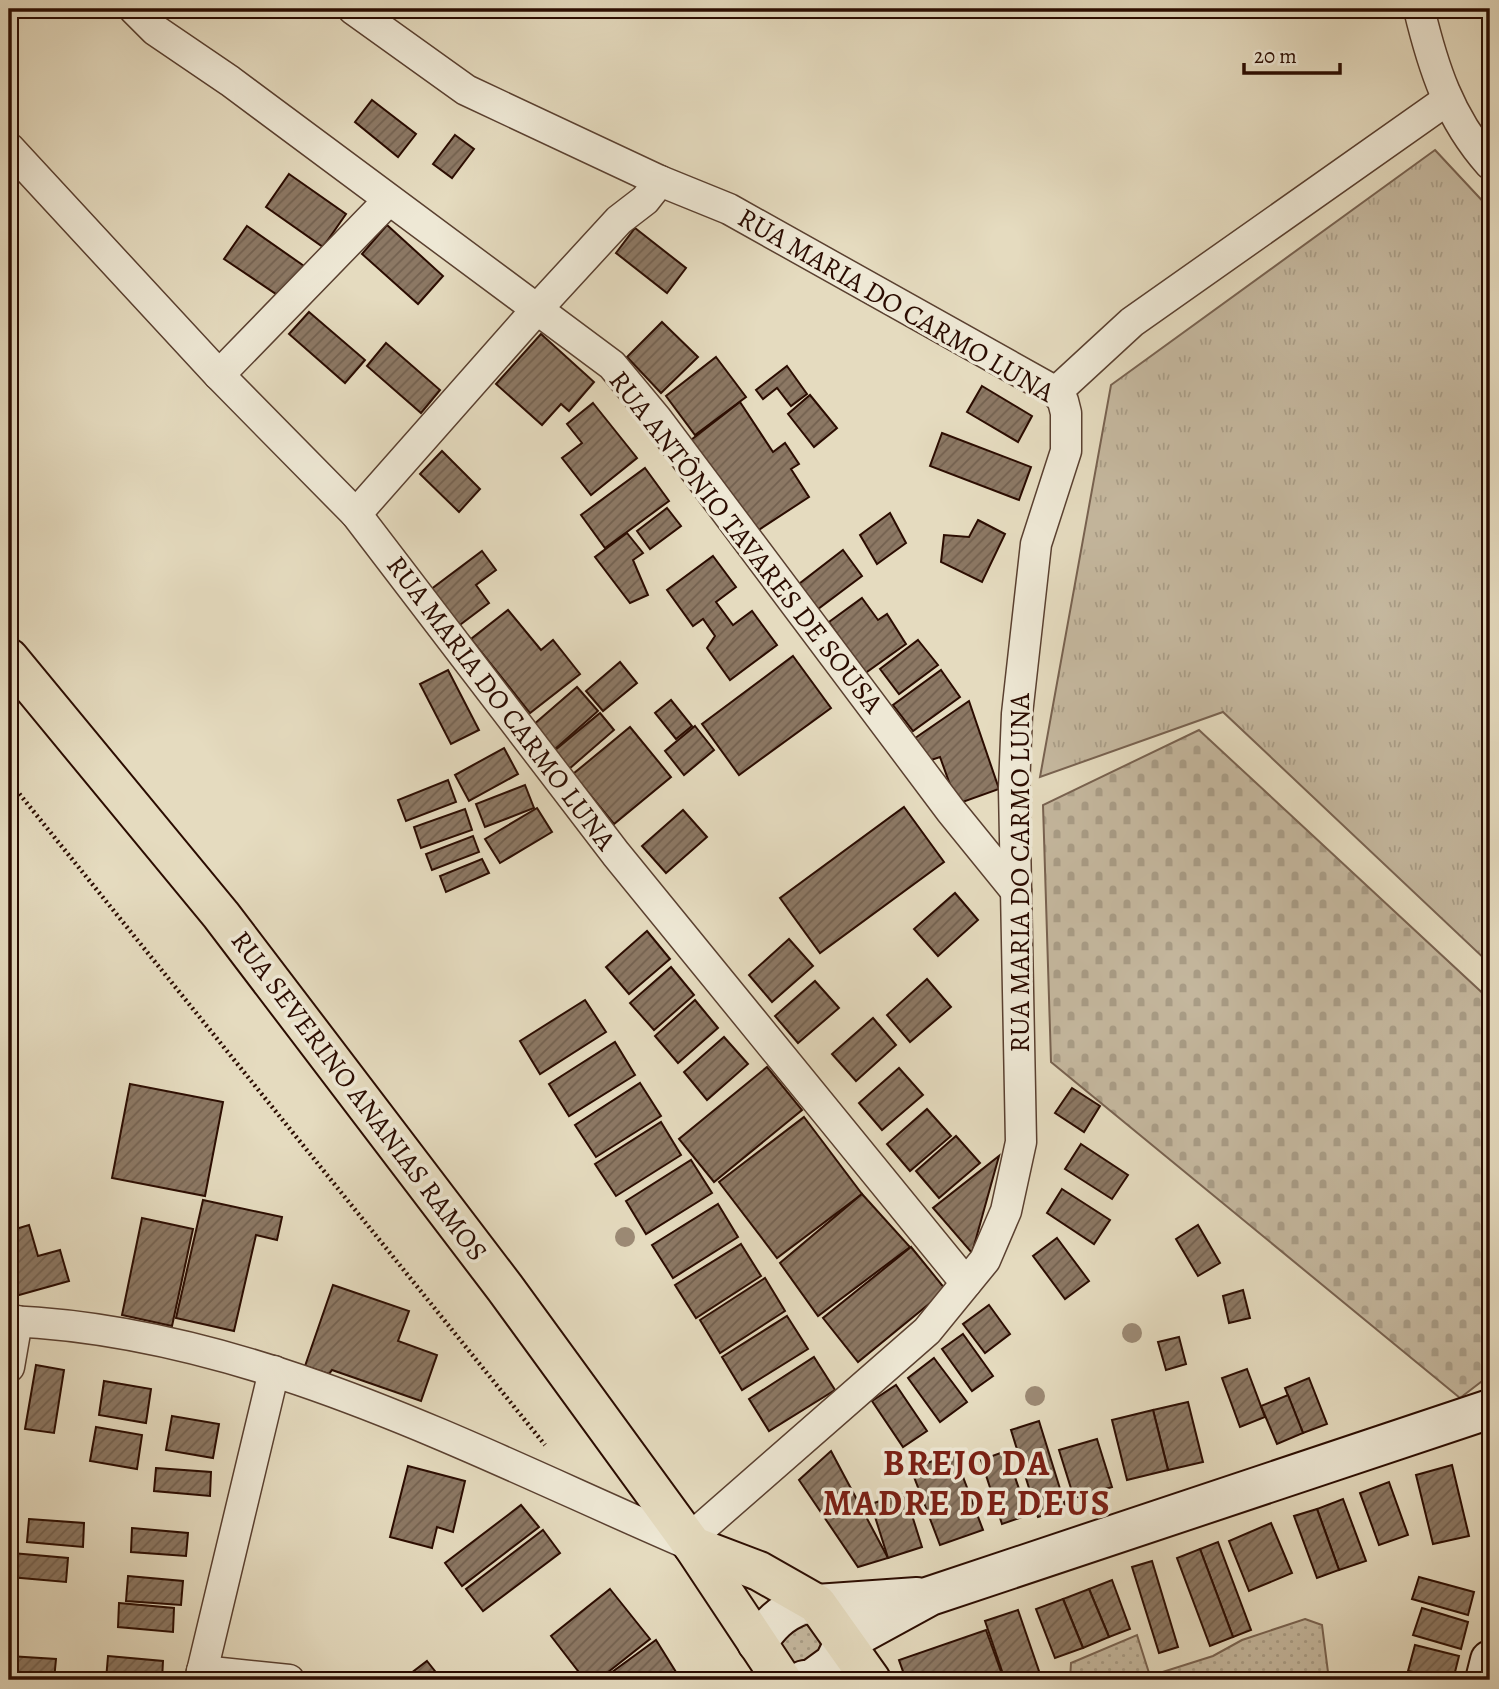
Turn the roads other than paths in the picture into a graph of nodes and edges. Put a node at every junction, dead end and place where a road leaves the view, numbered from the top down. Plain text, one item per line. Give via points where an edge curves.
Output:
1 (134, 9) edge
2 (353, 9) edge
3 (1419, 9) edge
4 (1447, 100) junction
5 (9, 148) edge
6 (1487, 156) edge
7 (660, 181) junction
8 (389, 200) junction
9 (538, 308) junction
10 (219, 375) junction
11 (1056, 392) junction
12 (356, 514) junction
13 (9, 658) edge
14 (1016, 891) junction
15 (966, 1283) junction
16 (13, 1321) edge
17 (9, 1367) edge
18 (274, 1371) junction
19 (1490, 1409) edge
20 (691, 1543) junction
21 (930, 1596) junction
22 (817, 1604) junction
23 (757, 1643) junction
24 (844, 1643) junction
25 (1490, 1660) edge
26 (201, 1675) edge
27 (289, 1680) edge
28 (782, 1680) edge
29 (804, 1680) edge
30 (871, 1680) edge
31 (1485, 1680) edge

1 - 8 street, RUA ANTÔNIO TAVARES DE SOUSA via 155,30
2 - 7 street, RUA MARIA DO CARMO LUNA via 466,90
3 - 4 street
4 - 6 street
4 - 11 street via 1132,322
5 - 10 street, RUA MARIA DO CARMO LUNA
7 - 9 street
7 - 11 street, RUA MARIA DO CARMO LUNA via 729,209
8 - 9 street, RUA ANTÔNIO TAVARES DE SOUSA
8 - 10 street
9 - 12 street
9 - 14 street, RUA ANTÔNIO TAVARES DE SOUSA via 612,365 636,393
10 - 12 street, RUA MARIA DO CARMO LUNA
11 - 14 street, RUA MARIA DO CARMO LUNA via 1063,401 1069,431 1036,544 1017,714
12 - 15 street, RUA MARIA DO CARMO LUNA via 616,854
13 - 20 main road, RUA SEVERINO ANANIAS RAMOS via 220,915 505,1288
14 - 15 street, RUA MARIA DO CARMO LUNA via 1021,1142 996,1240
15 - 20 street, RUA MARIA DO CARMO LUNA via 927,1331
16 - 17 street
16 - 18 street via 104,1328
18 - 20 street via 429,1428
18 - 26 street
19 - 21 main road
20 - 22 main road via 759,1571
20 - 23 main road, RUA SEVERINO ANANIAS RAMOS
21 - 22 main road
21 - 24 main road
22 - 23 main road via 787,1610
22 - 24 main road
23 - 28 main road, RUA SEVERINO ANANIAS RAMOS
24 - 29 main road via 834,1663 813,1679
24 - 30 main road
25 - 31 main road
26 - 27 street

